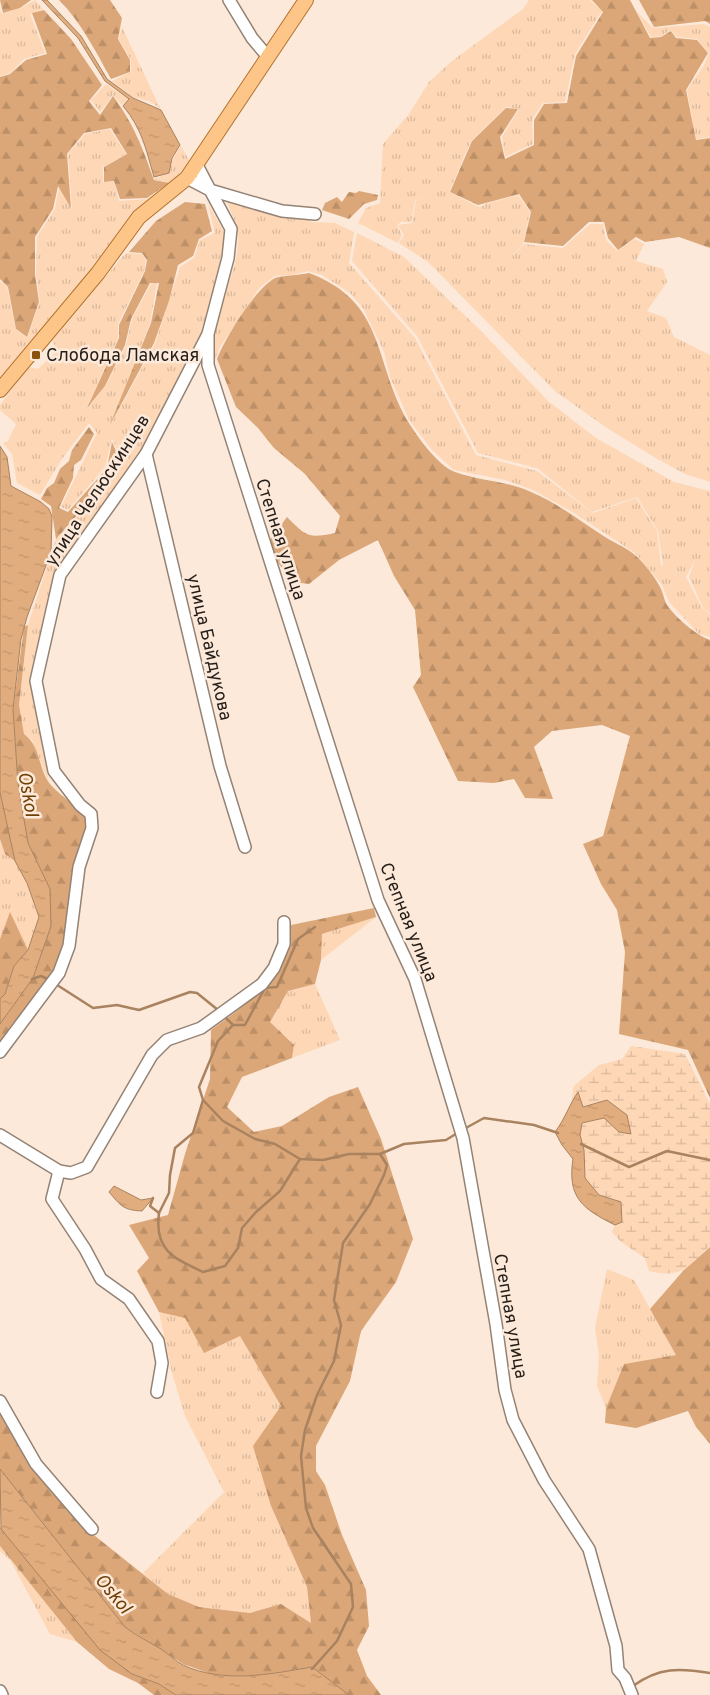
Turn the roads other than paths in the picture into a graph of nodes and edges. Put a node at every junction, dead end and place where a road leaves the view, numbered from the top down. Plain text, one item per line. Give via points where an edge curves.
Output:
1 (229, 0) edge
2 (306, 0) edge
3 (268, 57) junction
4 (197, 165) junction
5 (187, 178) junction
6 (210, 190) junction
7 (315, 214) dead end
8 (208, 334) junction
9 (0, 390) edge
10 (146, 454) junction
11 (245, 847) dead end
12 (284, 922) dead end
13 (0, 1052) edge
14 (0, 1135) edge
15 (59, 1171) junction
16 (157, 1392) dead end
17 (0, 1401) edge
18 (92, 1529) dead end
19 (0, 1691) edge
20 (631, 1691) edge
21 (2, 1695) edge

1 - 3 street
2 - 3 main road
3 - 4 main road
4 - 5 main road
4 - 6 street, Степная улица
5 - 6 street
5 - 9 main road via 139,217
6 - 7 street via 282,211
6 - 8 street, Степная улица via 231,229 228,258
8 - 10 street, улица Челюскинцев
8 - 20 street, Степная улица via 208,365 366,863 378,900 415,979 460,1126 505,1390 513,1420 544,1480 590,1549 616,1646 616,1663
10 - 11 street, улица Байдукова via 220,766
10 - 13 street, улица Челюскинцев via 60,575 36,681 54,771 91,814 92,828 79,867 68,946 59,973
12 - 15 street via 284,944 274,968 262,984 201,1028 167,1040 152,1055 87,1167 71,1173
14 - 15 street
15 - 16 street via 52,1199 101,1280 129,1299 158,1341 162,1363
17 - 18 street via 36,1464
19 - 21 street

